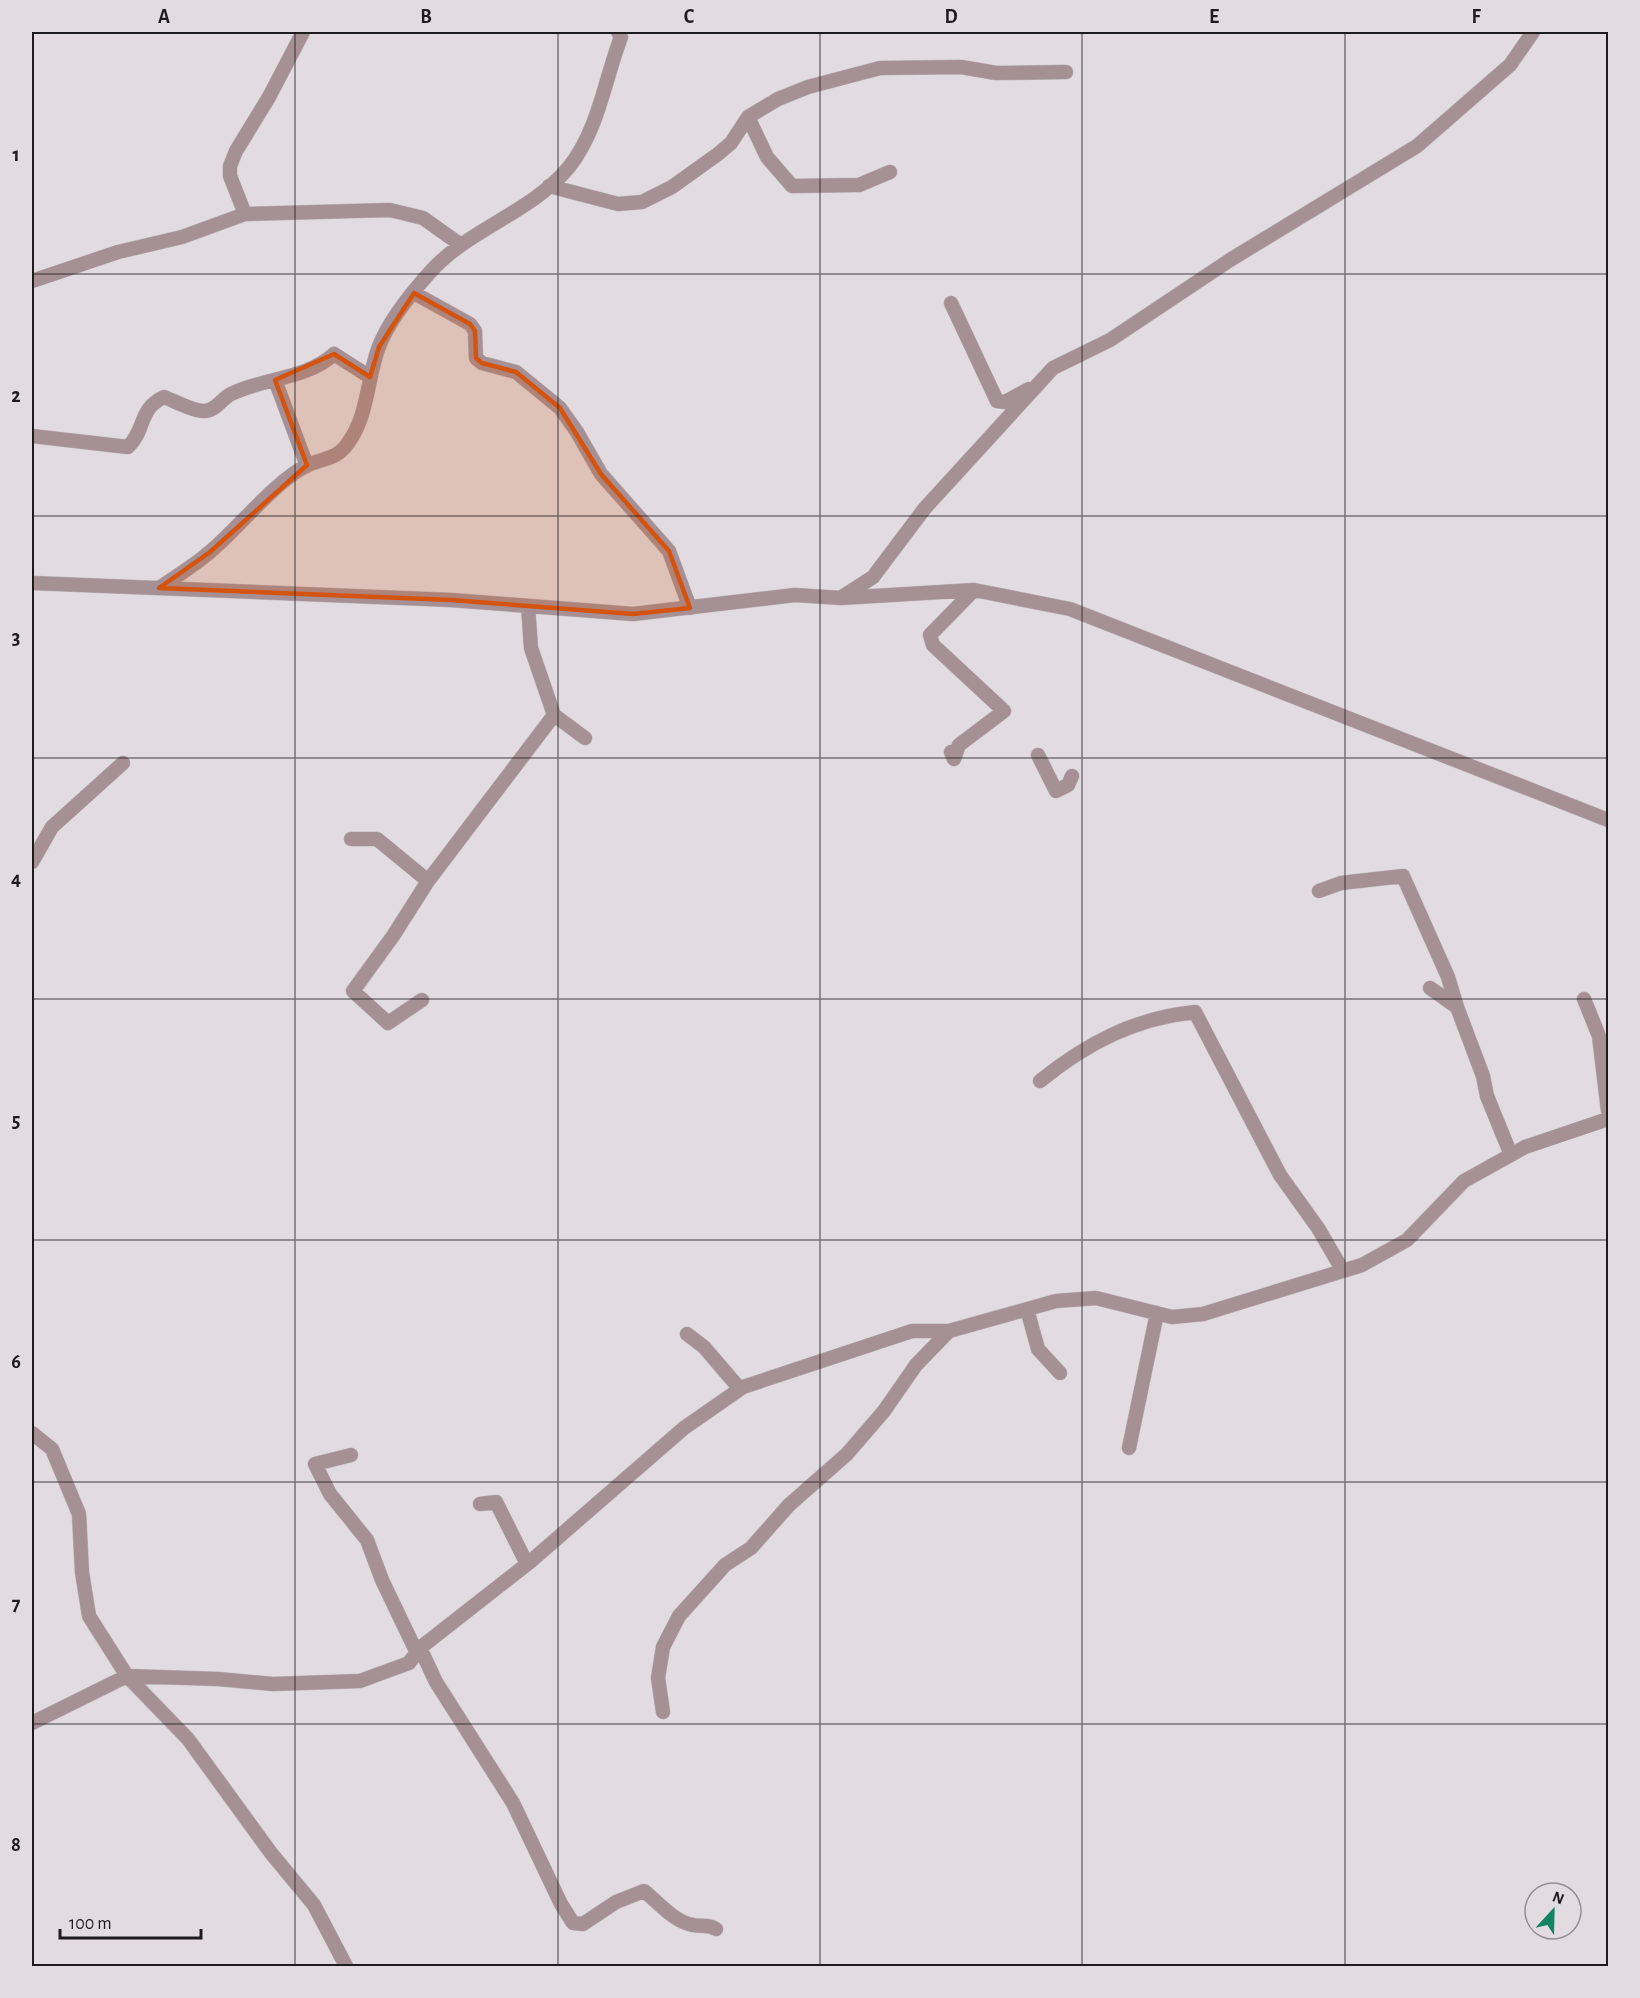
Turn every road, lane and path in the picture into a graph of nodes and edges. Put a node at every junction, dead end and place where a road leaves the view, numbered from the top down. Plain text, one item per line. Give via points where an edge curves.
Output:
1 (303, 32) edge
2 (618, 32) edge
3 (1533, 32) edge
4 (1065, 72) dead end
5 (748, 117) junction
6 (890, 172) dead end
7 (549, 186) junction
8 (245, 214) junction
9 (461, 245) junction
10 (32, 281) edge
11 (414, 293) junction
12 (951, 303) dead end
13 (1053, 368) junction
14 (370, 377) junction
15 (275, 380) junction
16 (32, 436) edge
17 (307, 466) junction
18 (32, 583) edge
19 (159, 588) junction
20 (974, 590) junction
21 (841, 597) junction
22 (528, 606) junction
23 (690, 608) junction
24 (554, 716) junction
25 (585, 738) dead end
26 (951, 752) dead end
27 (1038, 755) dead end
28 (123, 763) dead end
29 (1072, 776) dead end
30 (1608, 820) edge
31 (351, 839) dead end
32 (32, 862) edge
33 (428, 881) junction
34 (1319, 891) dead end
35 (1430, 988) dead end
36 (1584, 999) dead end
37 (422, 1000) dead end
38 (1457, 1007) junction
39 (1040, 1081) dead end
40 (1608, 1111) edge
41 (1608, 1119) edge
42 (1511, 1155) junction
43 (1343, 1271) junction
44 (1027, 1309) junction
45 (1157, 1313) junction
46 (949, 1331) junction
47 (687, 1334) dead end
48 (1059, 1373) dead end
49 (740, 1389) junction
50 (32, 1433) edge
51 (1130, 1448) dead end
52 (351, 1455) dead end
53 (480, 1504) dead end
54 (527, 1564) junction
55 (418, 1649) junction
56 (127, 1676) junction
57 (663, 1712) dead end
58 (32, 1723) edge
59 (716, 1929) dead end
60 (346, 1966) edge

1 - 8 street via 230,166
2 - 7 street via 621,37 592,127 570,166
3 - 13 street via 1510,65 1417,146 1230,260 1110,340
4 - 5 street via 880,68 808,87
5 - 6 street via 767,157 792,186 859,185
5 - 7 street via 718,154 672,187 642,202 618,204
7 - 9 street
8 - 9 street via 390,210 423,218
8 - 10 street via 182,237 118,252
9 - 11 street via 432,270
11 - 14 street via 379,347
11 - 23 street via 470,324 476,331 476,358 482,363 516,372 560,408 601,474 669,551
12 - 13 street via 997,401 1020,395
13 - 21 street via 925,508 873,576
14 - 15 street via 334,354
14 - 17 street via 367,399 348,443 337,455
15 - 16 street via 227,395 217,406 204,411 164,397 152,402 137,438 128,447
15 - 17 street
17 - 19 street via 210,552
18 - 19 street
19 - 22 street
20 - 21 street
20 - 26 street via 930,635 933,645 1004,711 959,745 954,759
20 - 30 street via 1070,609
21 - 23 street via 795,595
22 - 23 street via 633,614
22 - 24 street via 531,648
24 - 25 street
24 - 33 street
27 - 29 street via 1056,791 1068,784
28 - 32 street via 52,827
31 - 33 street via 377,839
33 - 37 street via 353,991 388,1023
34 - 38 street via 1341,883 1403,876 1448,977
35 - 38 street
36 - 40 street via 1599,1036
38 - 42 street
39 - 43 street via 1077,1052 1122,1029 1166,1015 1196,1012 1280,1175
41 - 42 street
42 - 43 street via 1464,1181 1407,1240
43 - 45 street via 1203,1314 1172,1317
44 - 45 street via 1056,1301 1096,1298
44 - 46 street
44 - 48 street via 1038,1349
45 - 51 street
46 - 49 street via 912,1331
46 - 57 street via 916,1365 847,1455 789,1505 751,1548 725,1565 679,1616 663,1647 658,1678
47 - 49 street via 704,1347
49 - 54 street via 684,1428
50 - 56 street via 52,1449 79,1514 89,1616
52 - 55 street via 315,1464 330,1494 367,1540 382,1580
53 - 54 street via 496,1502
54 - 55 street
55 - 56 street via 409,1664 360,1681 273,1684
55 - 59 street via 513,1803 573,1923 583,1924 616,1902 644,1891 677,1918
56 - 58 street
56 - 60 street via 188,1738 271,1853 314,1905

